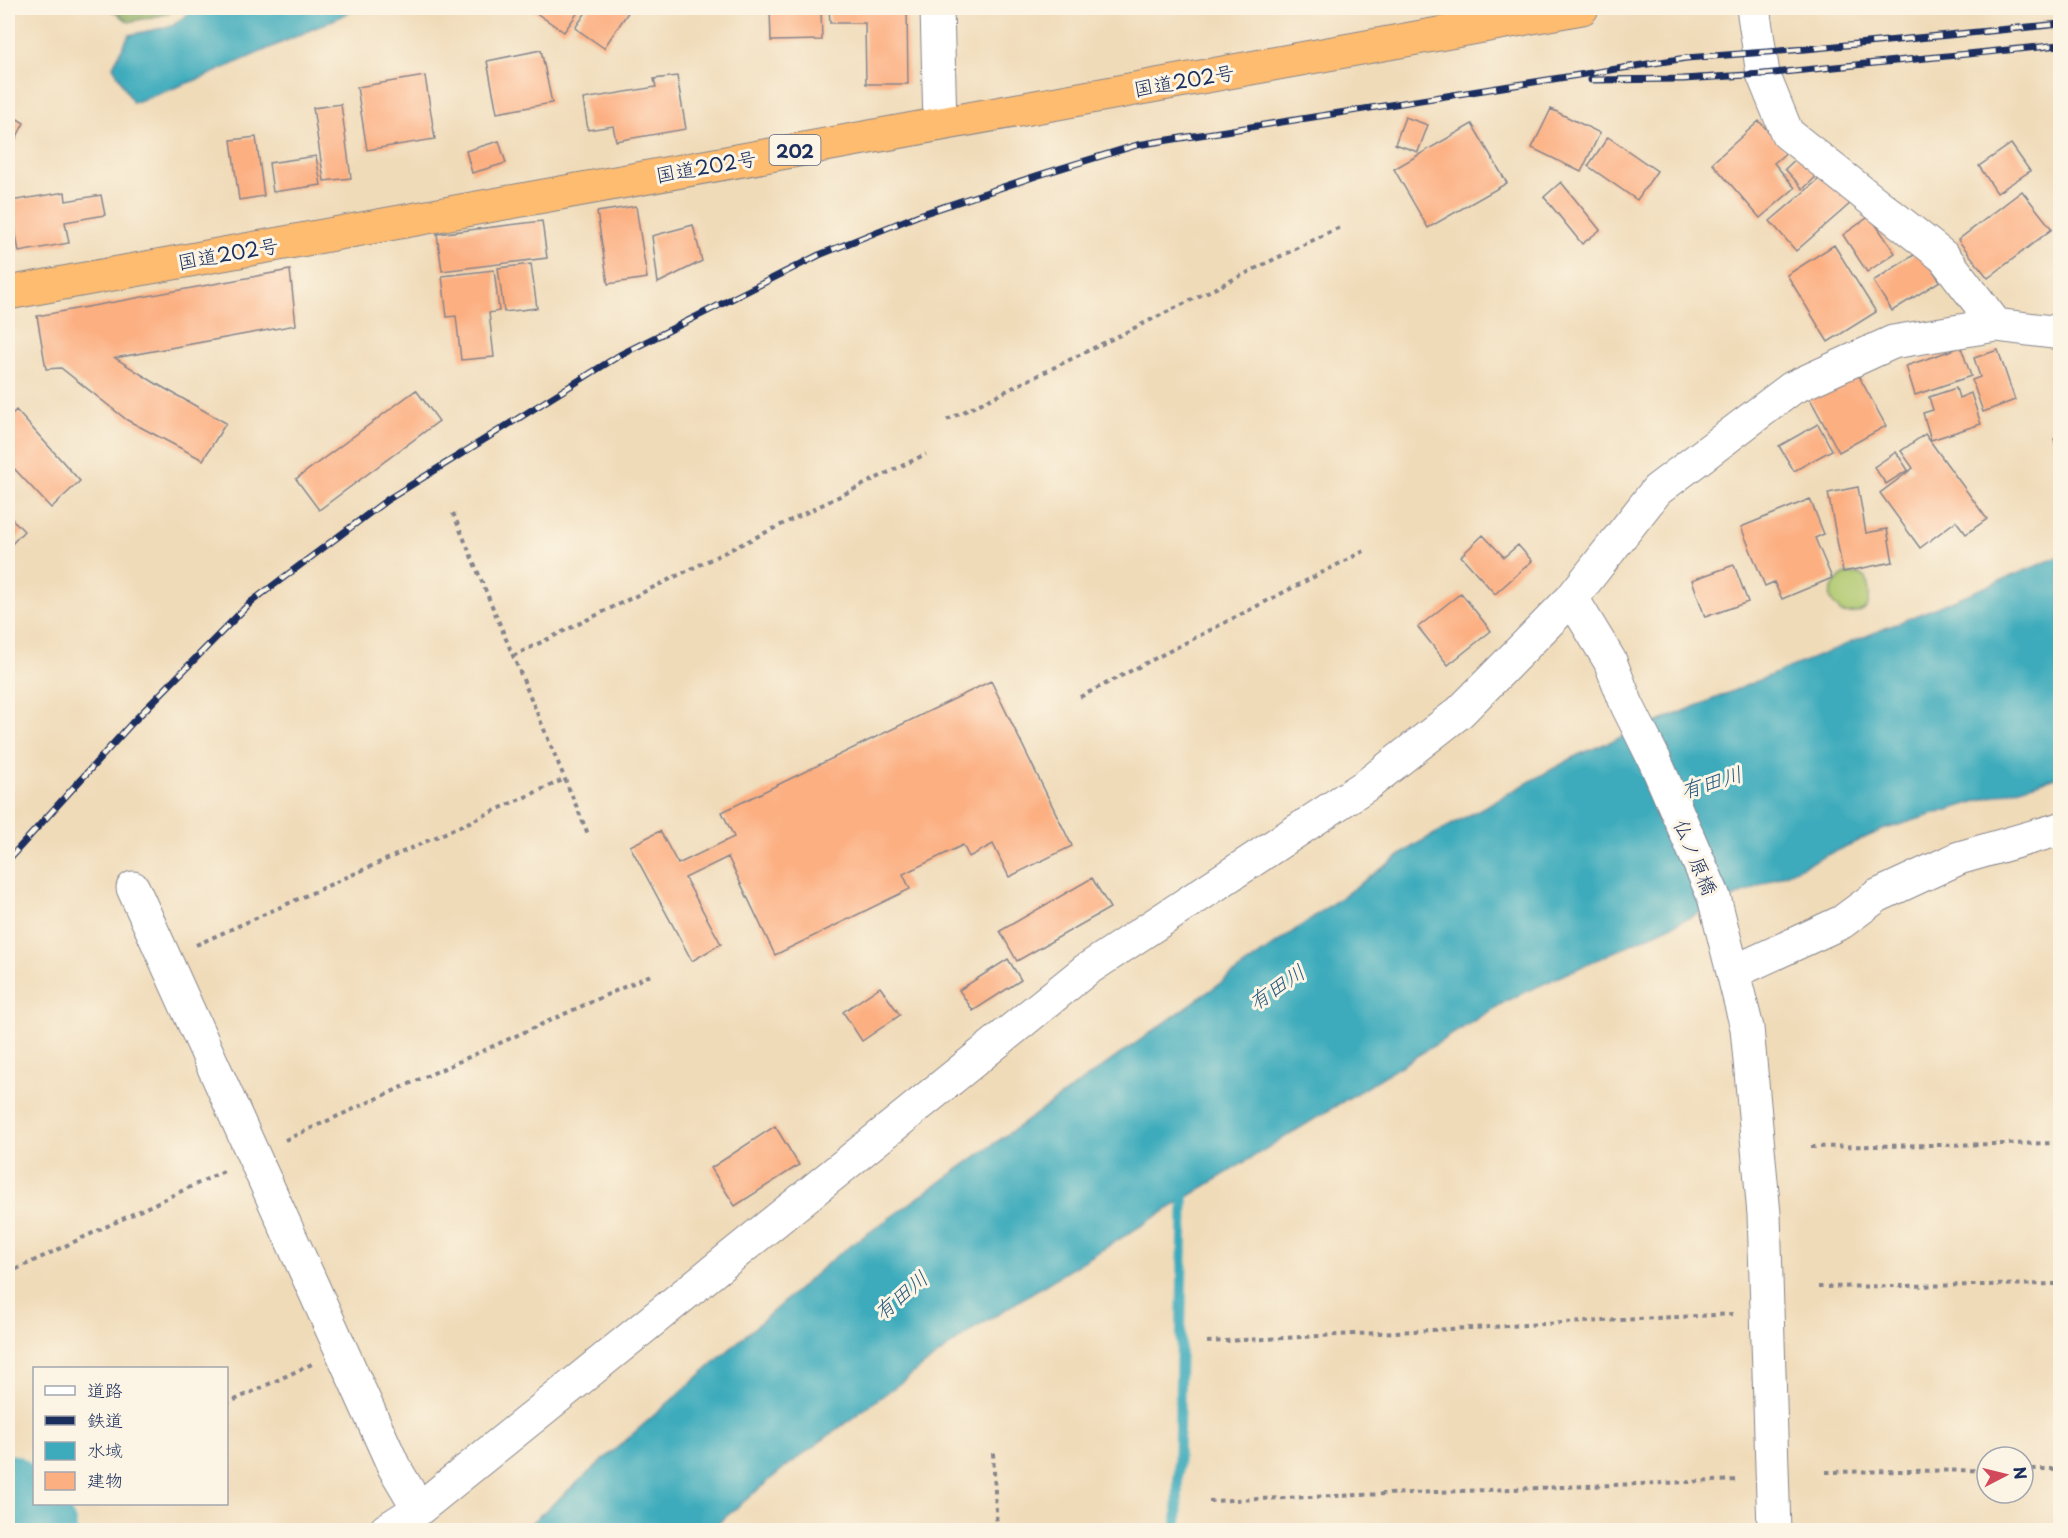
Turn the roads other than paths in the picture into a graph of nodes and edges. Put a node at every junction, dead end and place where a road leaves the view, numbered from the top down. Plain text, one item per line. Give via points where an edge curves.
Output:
1 (937, 8) edge
2 (1582, 8) edge
3 (1753, 8) edge
4 (940, 124) junction
5 (8, 293) edge
6 (1996, 325) junction
7 (2061, 333) edge
8 (1572, 598) junction
9 (2061, 829) edge
10 (133, 888) dead end
11 (1731, 959) junction
12 (418, 1509) junction
13 (386, 1530) edge
14 (1774, 1530) edge

1 - 4 street
2 - 4 highway, 国道202号 / 202
3 - 6 street via 1762,74 1787,133 1944,257
4 - 5 highway, 国道202号 / 202
6 - 7 street
6 - 8 street via 1893,342 1792,388 1658,490
8 - 11 street, 仏ノ原橋 via 1610,661 1655,761 1714,897
8 - 12 street via 1451,719 1368,784 1086,970
9 - 11 street via 1959,858 1877,896 1842,921
10 - 12 street via 394,1467
11 - 14 street, 仏ノ原橋 via 1747,1028 1764,1214
12 - 13 street

